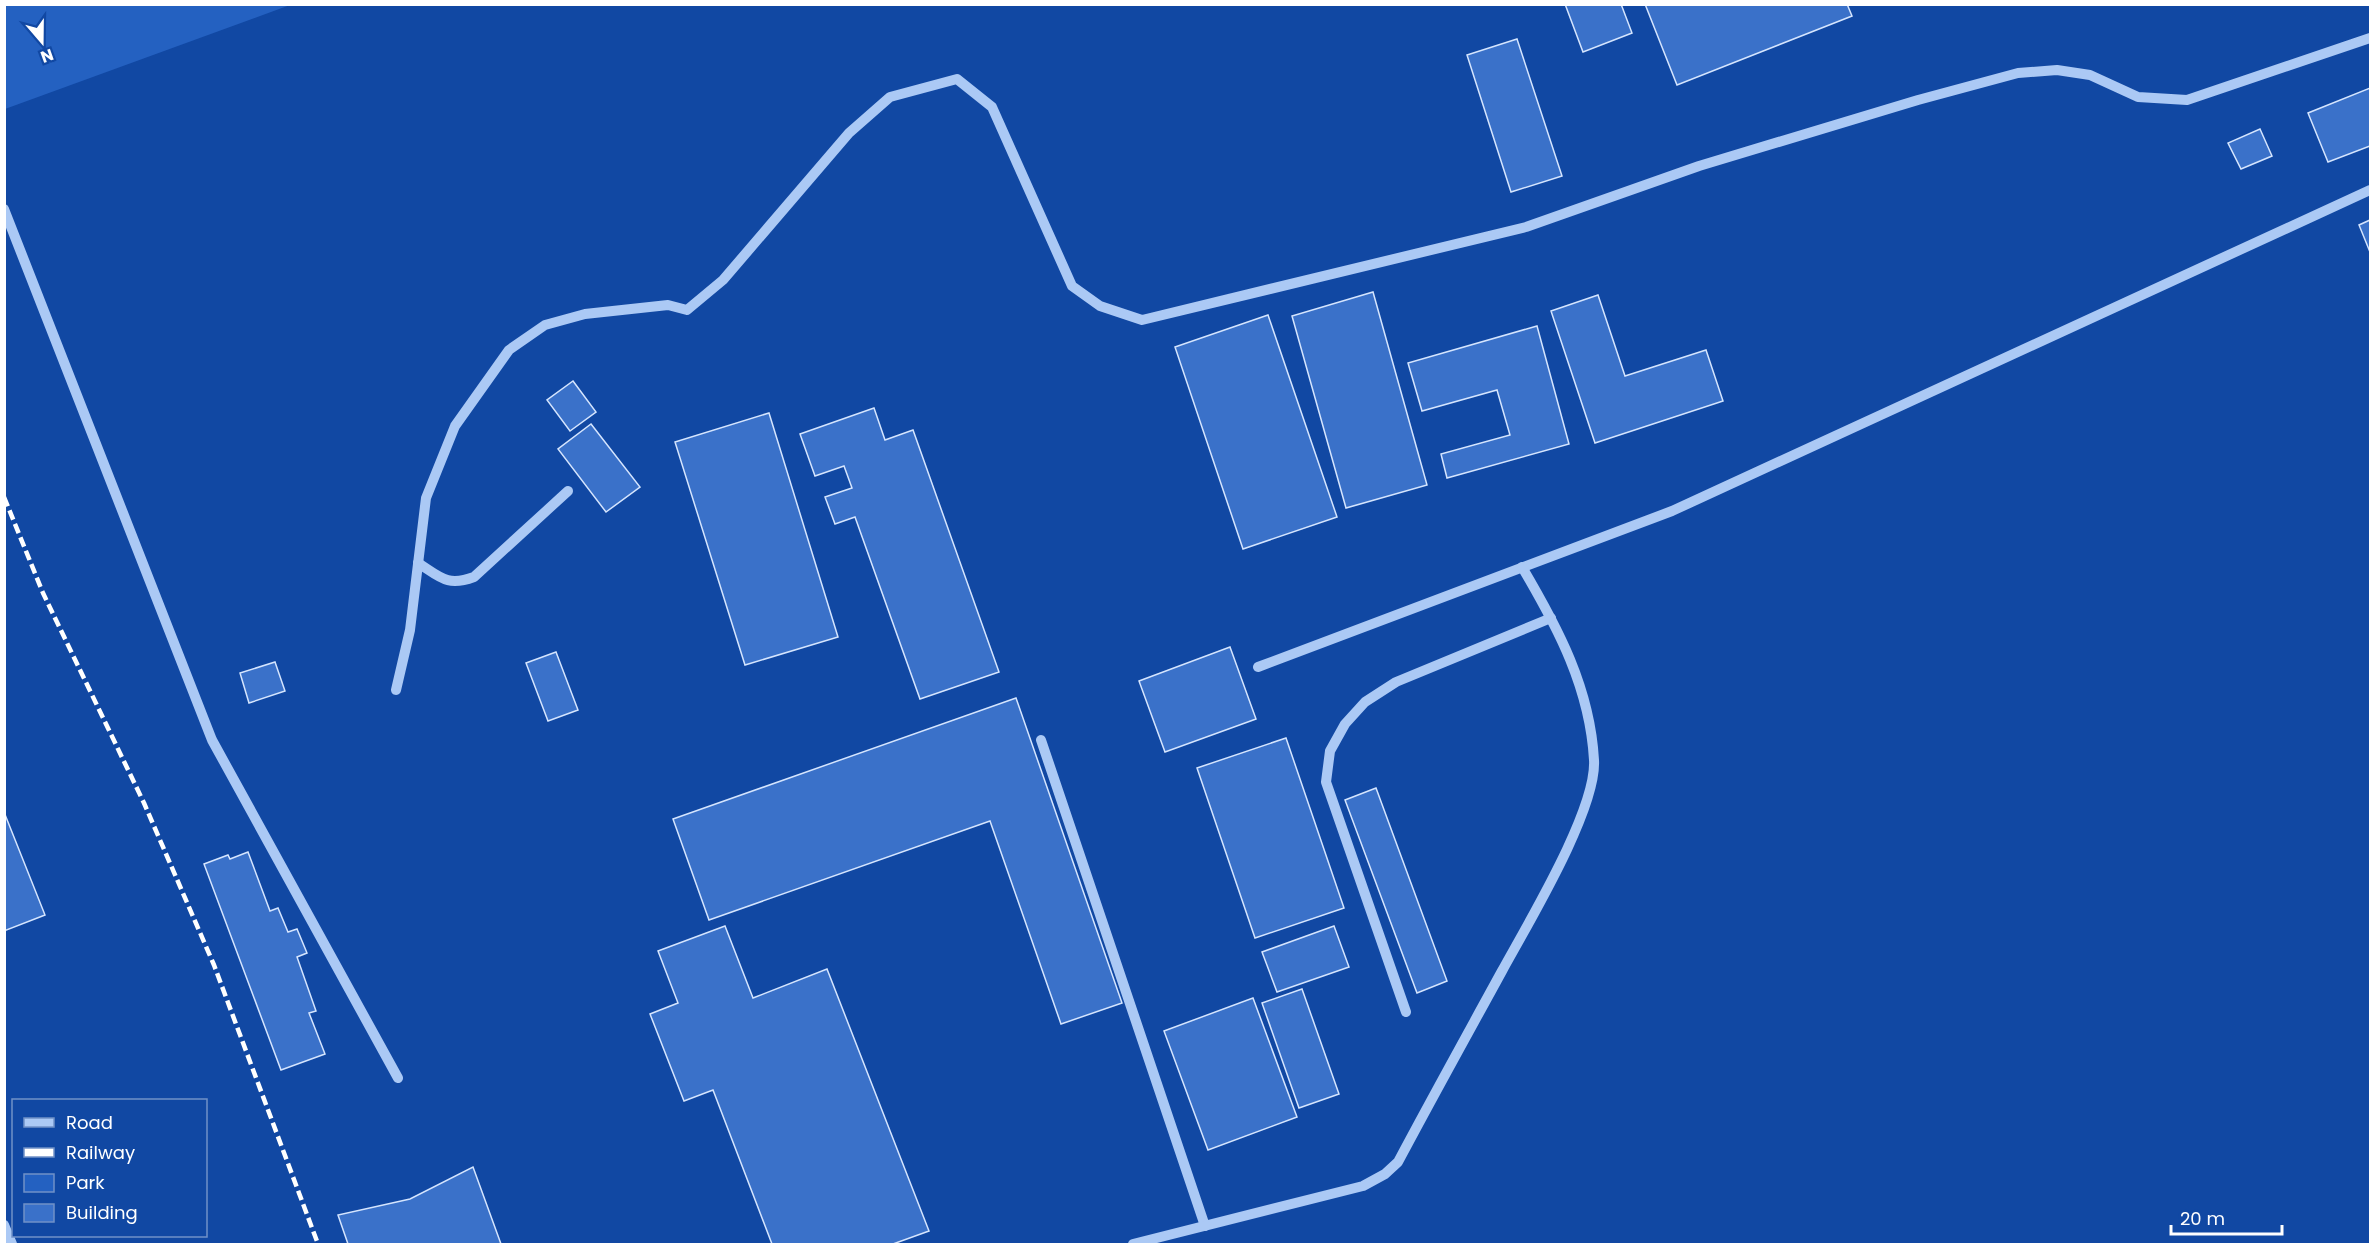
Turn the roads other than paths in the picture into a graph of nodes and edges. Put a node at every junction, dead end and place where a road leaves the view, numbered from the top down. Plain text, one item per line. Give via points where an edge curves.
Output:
1 (2370, 38) edge
2 (2370, 190) edge
3 (4, 209) edge
4 (568, 491) dead end
5 (418, 563) junction
6 (1522, 567) junction
7 (1551, 618) junction
8 (1258, 667) dead end
9 (396, 690) dead end
10 (1041, 740) dead end
11 (1406, 1012) dead end
12 (398, 1078) dead end
13 (4, 1226) edge
14 (1205, 1226) junction
15 (12, 1245) edge
16 (1133, 1245) edge

1 - 5 lane via 2187,100 2138,97 2090,75 2057,70 2018,73 1700,166 1526,227 1142,320 1100,306 1072,286 992,108 957,79 922,87 890,97 849,133 723,280 687,310 668,305 585,314 545,325 509,350 455,426 426,498
2 - 6 lane via 1672,511
3 - 12 lane via 212,740
4 - 5 lane via 474,577 448,582
5 - 9 lane via 410,630
6 - 7 lane
6 - 8 lane
7 - 11 lane via 1396,682 1365,702 1345,724 1330,751 1326,782
7 - 14 lane via 1580,682 1588,723 1594,763 1586,804 1548,887 1398,1162 1363,1186
10 - 14 lane
13 - 15 lane
14 - 16 lane

